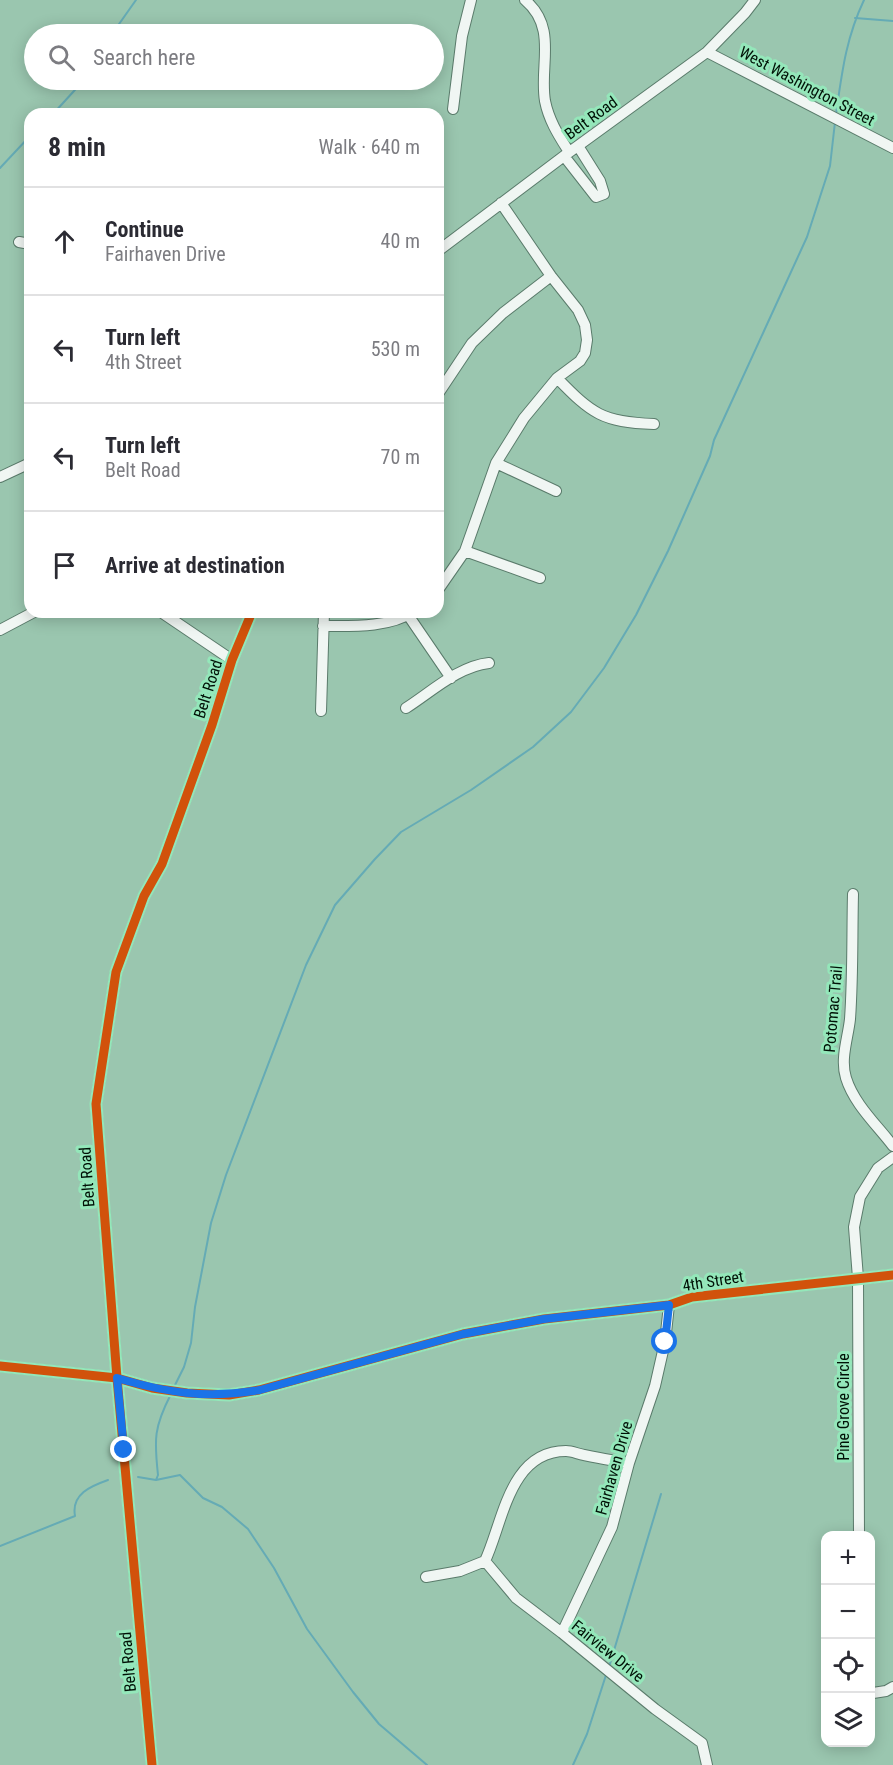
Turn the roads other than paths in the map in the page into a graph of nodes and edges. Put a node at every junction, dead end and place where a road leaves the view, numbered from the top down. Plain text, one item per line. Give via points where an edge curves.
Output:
1 (471, 0) edge
2 (525, 0) edge
3 (755, 0) edge
4 (707, 52) junction
5 (453, 109) dead end
6 (893, 148) edge
7 (570, 151) junction
8 (501, 203) junction
9 (444, 241) edge
10 (550, 276) junction
11 (557, 378) junction
12 (444, 385) edge
13 (654, 424) dead end
14 (496, 463) junction
15 (24, 466) edge
16 (0, 477) edge
17 (556, 491) dead end
18 (465, 551) junction
19 (540, 578) dead end
20 (444, 581) edge
21 (24, 617) edge
22 (170, 618) edge
23 (250, 618) edge
24 (324, 618) edge
25 (396, 618) edge
26 (413, 618) edge
27 (323, 626) junction
28 (0, 630) edge
29 (232, 660) junction
30 (489, 663) dead end
31 (452, 678) junction
32 (406, 708) dead end
33 (321, 711) dead end
34 (853, 894) dead end
35 (893, 1146) edge
36 (893, 1156) edge
37 (893, 1275) edge
38 (858, 1278) junction
39 (669, 1305) junction
40 (0, 1366) edge
41 (117, 1378) junction
42 (629, 1463) junction
43 (858, 1531) edge
44 (485, 1561) junction
45 (426, 1577) dead end
46 (562, 1632) junction
47 (893, 1687) edge
48 (875, 1692) edge
49 (152, 1765) edge
50 (707, 1765) edge

1 - 5 street via 462,36
2 - 7 street via 537,13 545,32 544,92 550,120
3 - 4 street, Belt Road
4 - 6 street, West Washington Street
4 - 7 street, Belt Road
7 - 8 street, Belt Road
8 - 9 street, Belt Road
8 - 10 street
10 - 11 street via 578,310 587,340 580,361
10 - 12 street via 472,343
11 - 13 street via 601,416 624,423
11 - 14 street via 524,418
14 - 17 street
14 - 18 street
15 - 16 street
18 - 19 street
18 - 20 street
21 - 28 street
22 - 29 street
23 - 29 street, Belt Road
24 - 27 street
25 - 27 street via 354,626
26 - 31 street
27 - 33 street
29 - 41 street, Belt Road via 162,864 144,896 116,972 101,1064 96,1104
30 - 31 street via 478,664
31 - 32 street
34 - 35 street, Potomac Trail via 845,1076 853,1094
36 - 38 street, Pine Grove Circle via 878,1168 860,1197 854,1227
37 - 38 street, 4th Street
38 - 39 street, 4th Street via 692,1297
38 - 43 street, Pine Grove Circle
39 - 41 street, 4th Street via 544,1319 463,1334 229,1395 152,1388
39 - 42 street, Fairhaven Drive via 655,1386
40 - 41 street, 4th Street
41 - 49 street, Belt Road
42 - 44 street via 567,1451 533,1462 514,1484
42 - 46 street, Fairhaven Drive via 612,1527
44 - 45 street via 460,1571
44 - 46 street, Fairview Drive via 516,1598
46 - 50 street, Fairview Drive via 702,1743
47 - 48 street

